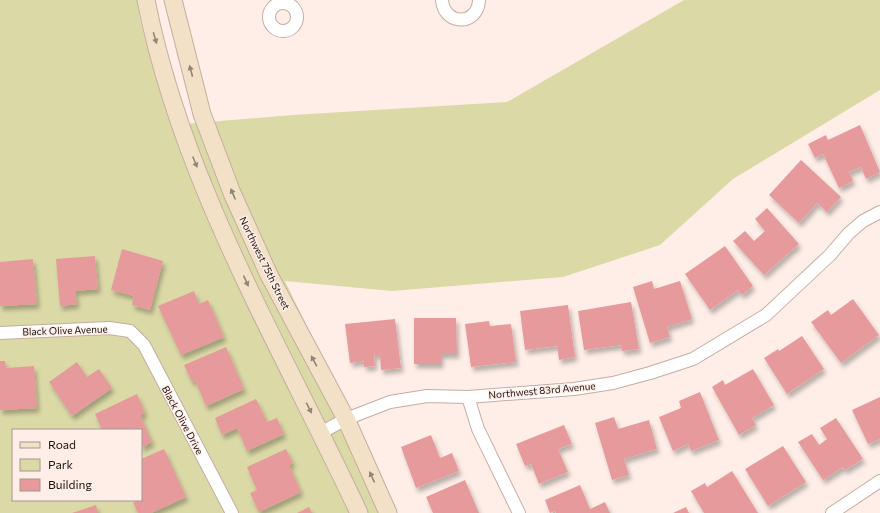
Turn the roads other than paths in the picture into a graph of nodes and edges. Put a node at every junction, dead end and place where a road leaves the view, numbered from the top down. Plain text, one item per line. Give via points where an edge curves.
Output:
1 (146, 0) edge
2 (172, 0) edge
3 (442, 0) edge
4 (479, 0) edge
5 (880, 212) edge
6 (130, 331) joint
7 (0, 333) edge
8 (468, 397) junction
9 (346, 419) junction
10 (322, 432) junction
11 (880, 481) edge
12 (232, 513) edge
13 (359, 513) edge
14 (388, 513) edge
15 (519, 513) edge
16 (832, 513) edge

1 -> 10 street via 150,23 180,123 211,203 266,324
9 -> 2 street, Northwest 75th Street via 268,275 232,192 202,114
3 - 4 street via 445,11 460,20 476,12
5 - 8 street, Northwest 83rd Avenue via 863,221 849,233 830,255 766,315 692,359 650,374 613,383 574,389
6 - 7 street, Black Olive Avenue via 109,328
6 - 12 street, Black Olive Drive via 144,345
8 - 9 street, Northwest 83rd Avenue via 427,396 390,402
8 - 15 street via 478,429
9 - 10 street, Northwest 83rd Avenue
14 -> 9 street, Northwest 75th Street
10 - 13 street
11 - 16 street

